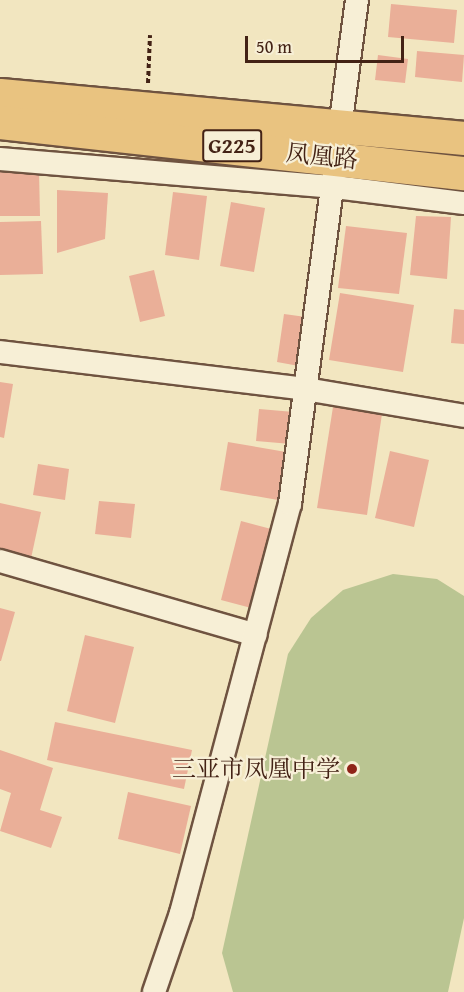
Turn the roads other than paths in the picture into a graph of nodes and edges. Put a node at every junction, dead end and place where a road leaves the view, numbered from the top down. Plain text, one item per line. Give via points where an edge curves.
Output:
1 (357, 0) edge
2 (0, 95) edge
3 (0, 122) edge
4 (464, 138) edge
5 (339, 156) junction
6 (0, 159) edge
7 (464, 173) edge
8 (464, 203) edge
9 (0, 352) edge
10 (304, 389) junction
11 (464, 416) edge
12 (0, 561) edge
13 (256, 635) junction
14 (154, 992) edge

1 - 5 street
2 - 5 highway, 凤凰路 / G225 via 147,108
3 - 5 highway, 凤凰路 / G225
4 - 5 highway, 凤凰路 / G225
5 - 6 street
5 - 7 highway, 凤凰路 / G225
5 - 8 street
5 - 10 street
9 - 10 street
10 - 11 street
10 - 13 street via 290,504
12 - 13 street
13 - 14 street via 181,913

